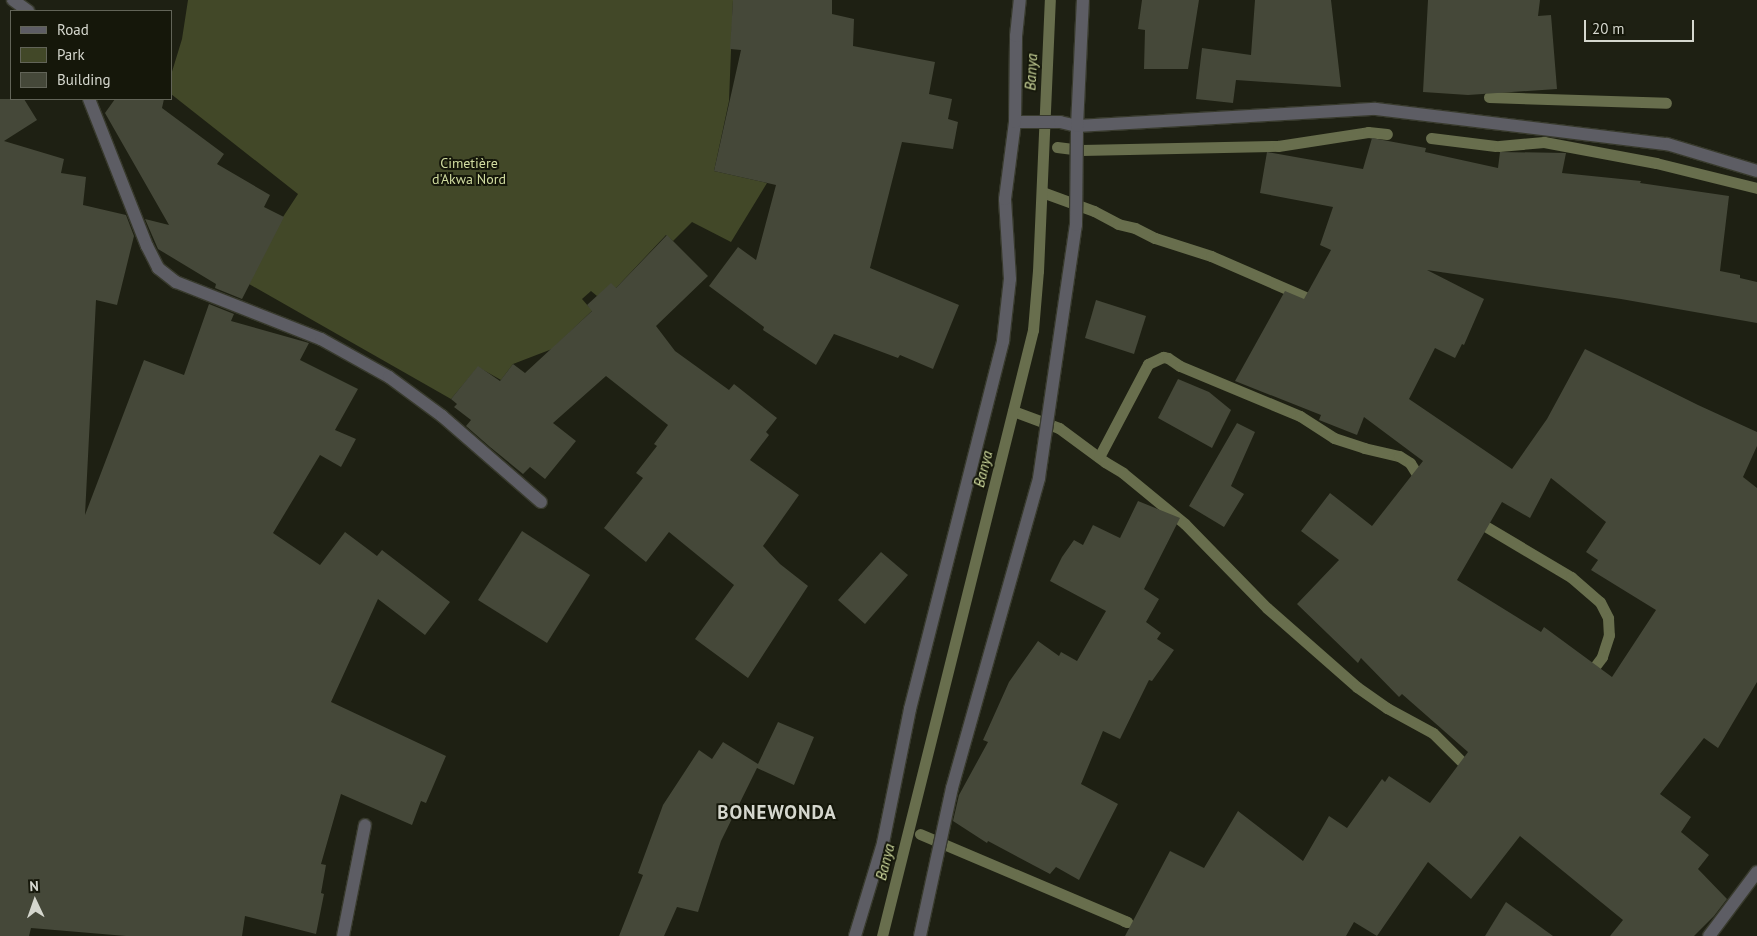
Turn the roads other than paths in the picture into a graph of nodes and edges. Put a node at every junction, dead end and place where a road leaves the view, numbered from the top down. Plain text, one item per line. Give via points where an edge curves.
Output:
1 (13, 0) edge
2 (1020, 0) edge
3 (1083, 0) edge
4 (27, 10) edge
5 (89, 100) edge
6 (1015, 122) junction
7 (1076, 126) junction
8 (1757, 171) edge
9 (541, 502) dead end
10 (365, 824) dead end
11 (1757, 872) edge
12 (343, 936) edge
13 (855, 936) edge
14 (920, 936) edge
15 (1709, 936) edge

1 - 4 street
2 - 6 street via 1016,36
3 - 7 street
5 - 9 street via 146,246 158,268 176,282 321,339 389,377 442,416
6 - 7 street via 1060,122
6 - 13 street via 1005,199 1010,280 1004,341 910,709 883,843
7 - 8 street via 1376,109 1667,144
7 - 14 street via 1076,226 1039,478 950,796
10 - 12 street
11 - 15 street

